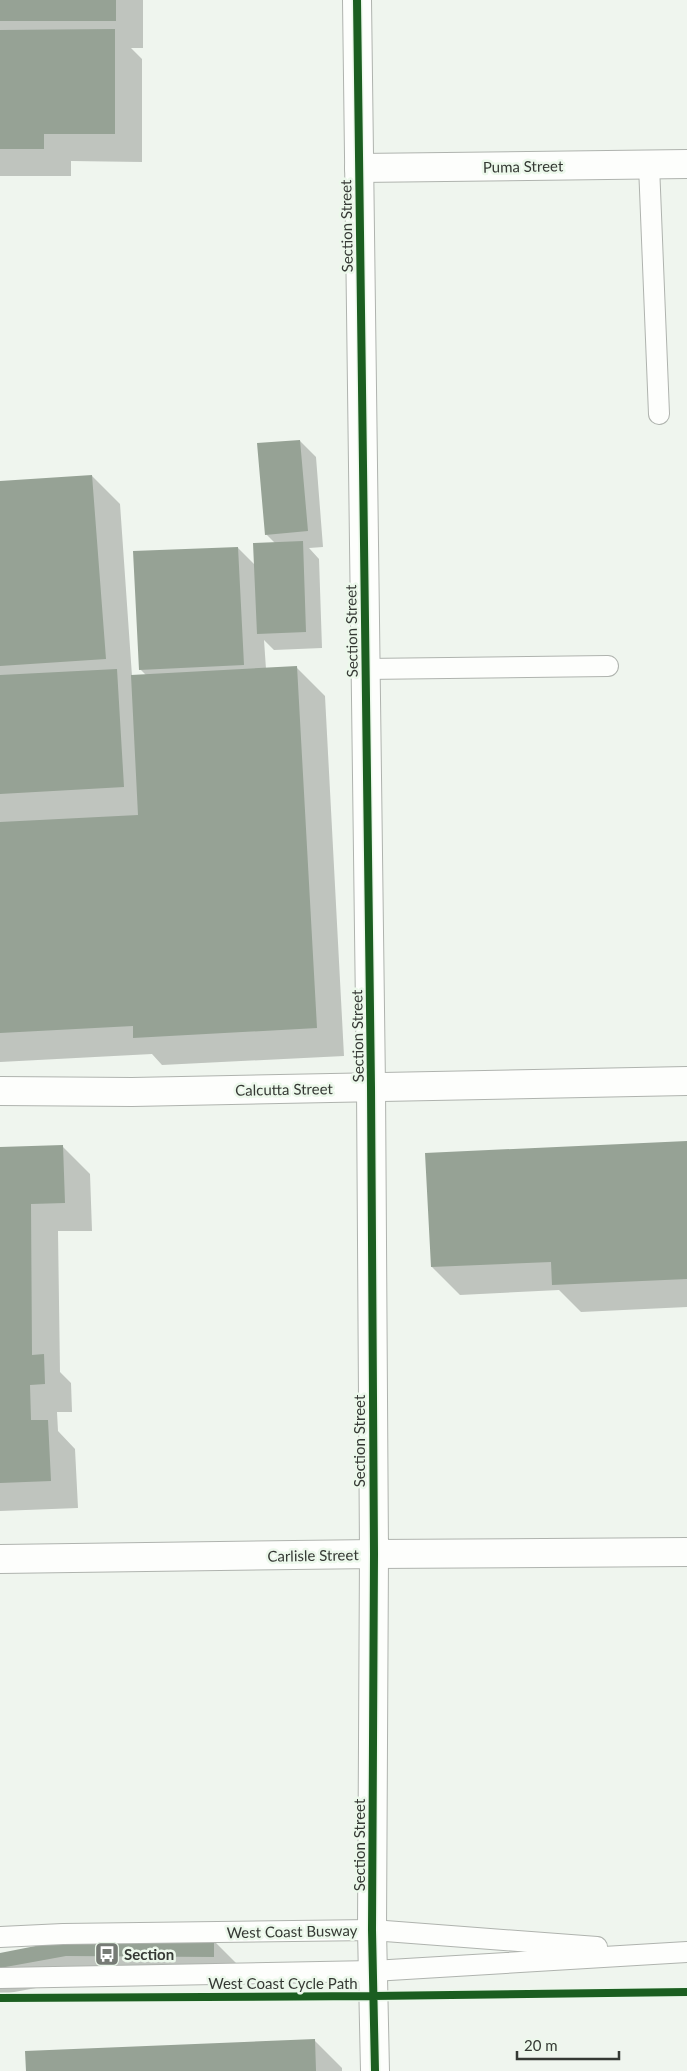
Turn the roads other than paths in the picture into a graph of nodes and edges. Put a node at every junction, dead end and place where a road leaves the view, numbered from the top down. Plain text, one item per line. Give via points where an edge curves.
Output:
1 (358, 0) edge
2 (687, 164) edge
3 (649, 165) junction
4 (359, 168) junction
5 (659, 414) dead end
6 (608, 666) dead end
7 (365, 669) junction
8 (687, 1082) edge
9 (371, 1087) junction
10 (0, 1090) edge
11 (687, 1552) edge
12 (374, 1554) junction
13 (0, 1560) edge
14 (372, 1930) junction
15 (0, 1937) edge
16 (680, 1952) edge
17 (373, 1971) junction
18 (0, 1978) edge
19 (374, 2071) edge

1 - 4 street, Section Street
2 - 3 street, Puma Street
3 - 4 street, Puma Street
3 - 5 lane
4 - 7 street, Section Street
6 - 7 lane
7 - 9 street, Section Street
8 - 9 street, Calcutta Street
9 - 10 street, Calcutta Street via 132,1092
9 - 12 street, Section Street
11 - 12 street, Carlisle Street
12 - 13 street, Carlisle Street
12 - 14 street, Section Street
14 - 15 lane, West Coast Busway
14 - 16 lane, West Coast Busway
14 - 17 street, Section Street
16 - 17 lane, West Coast Busway
17 - 18 lane, West Coast Busway
17 - 19 street, Section Street

